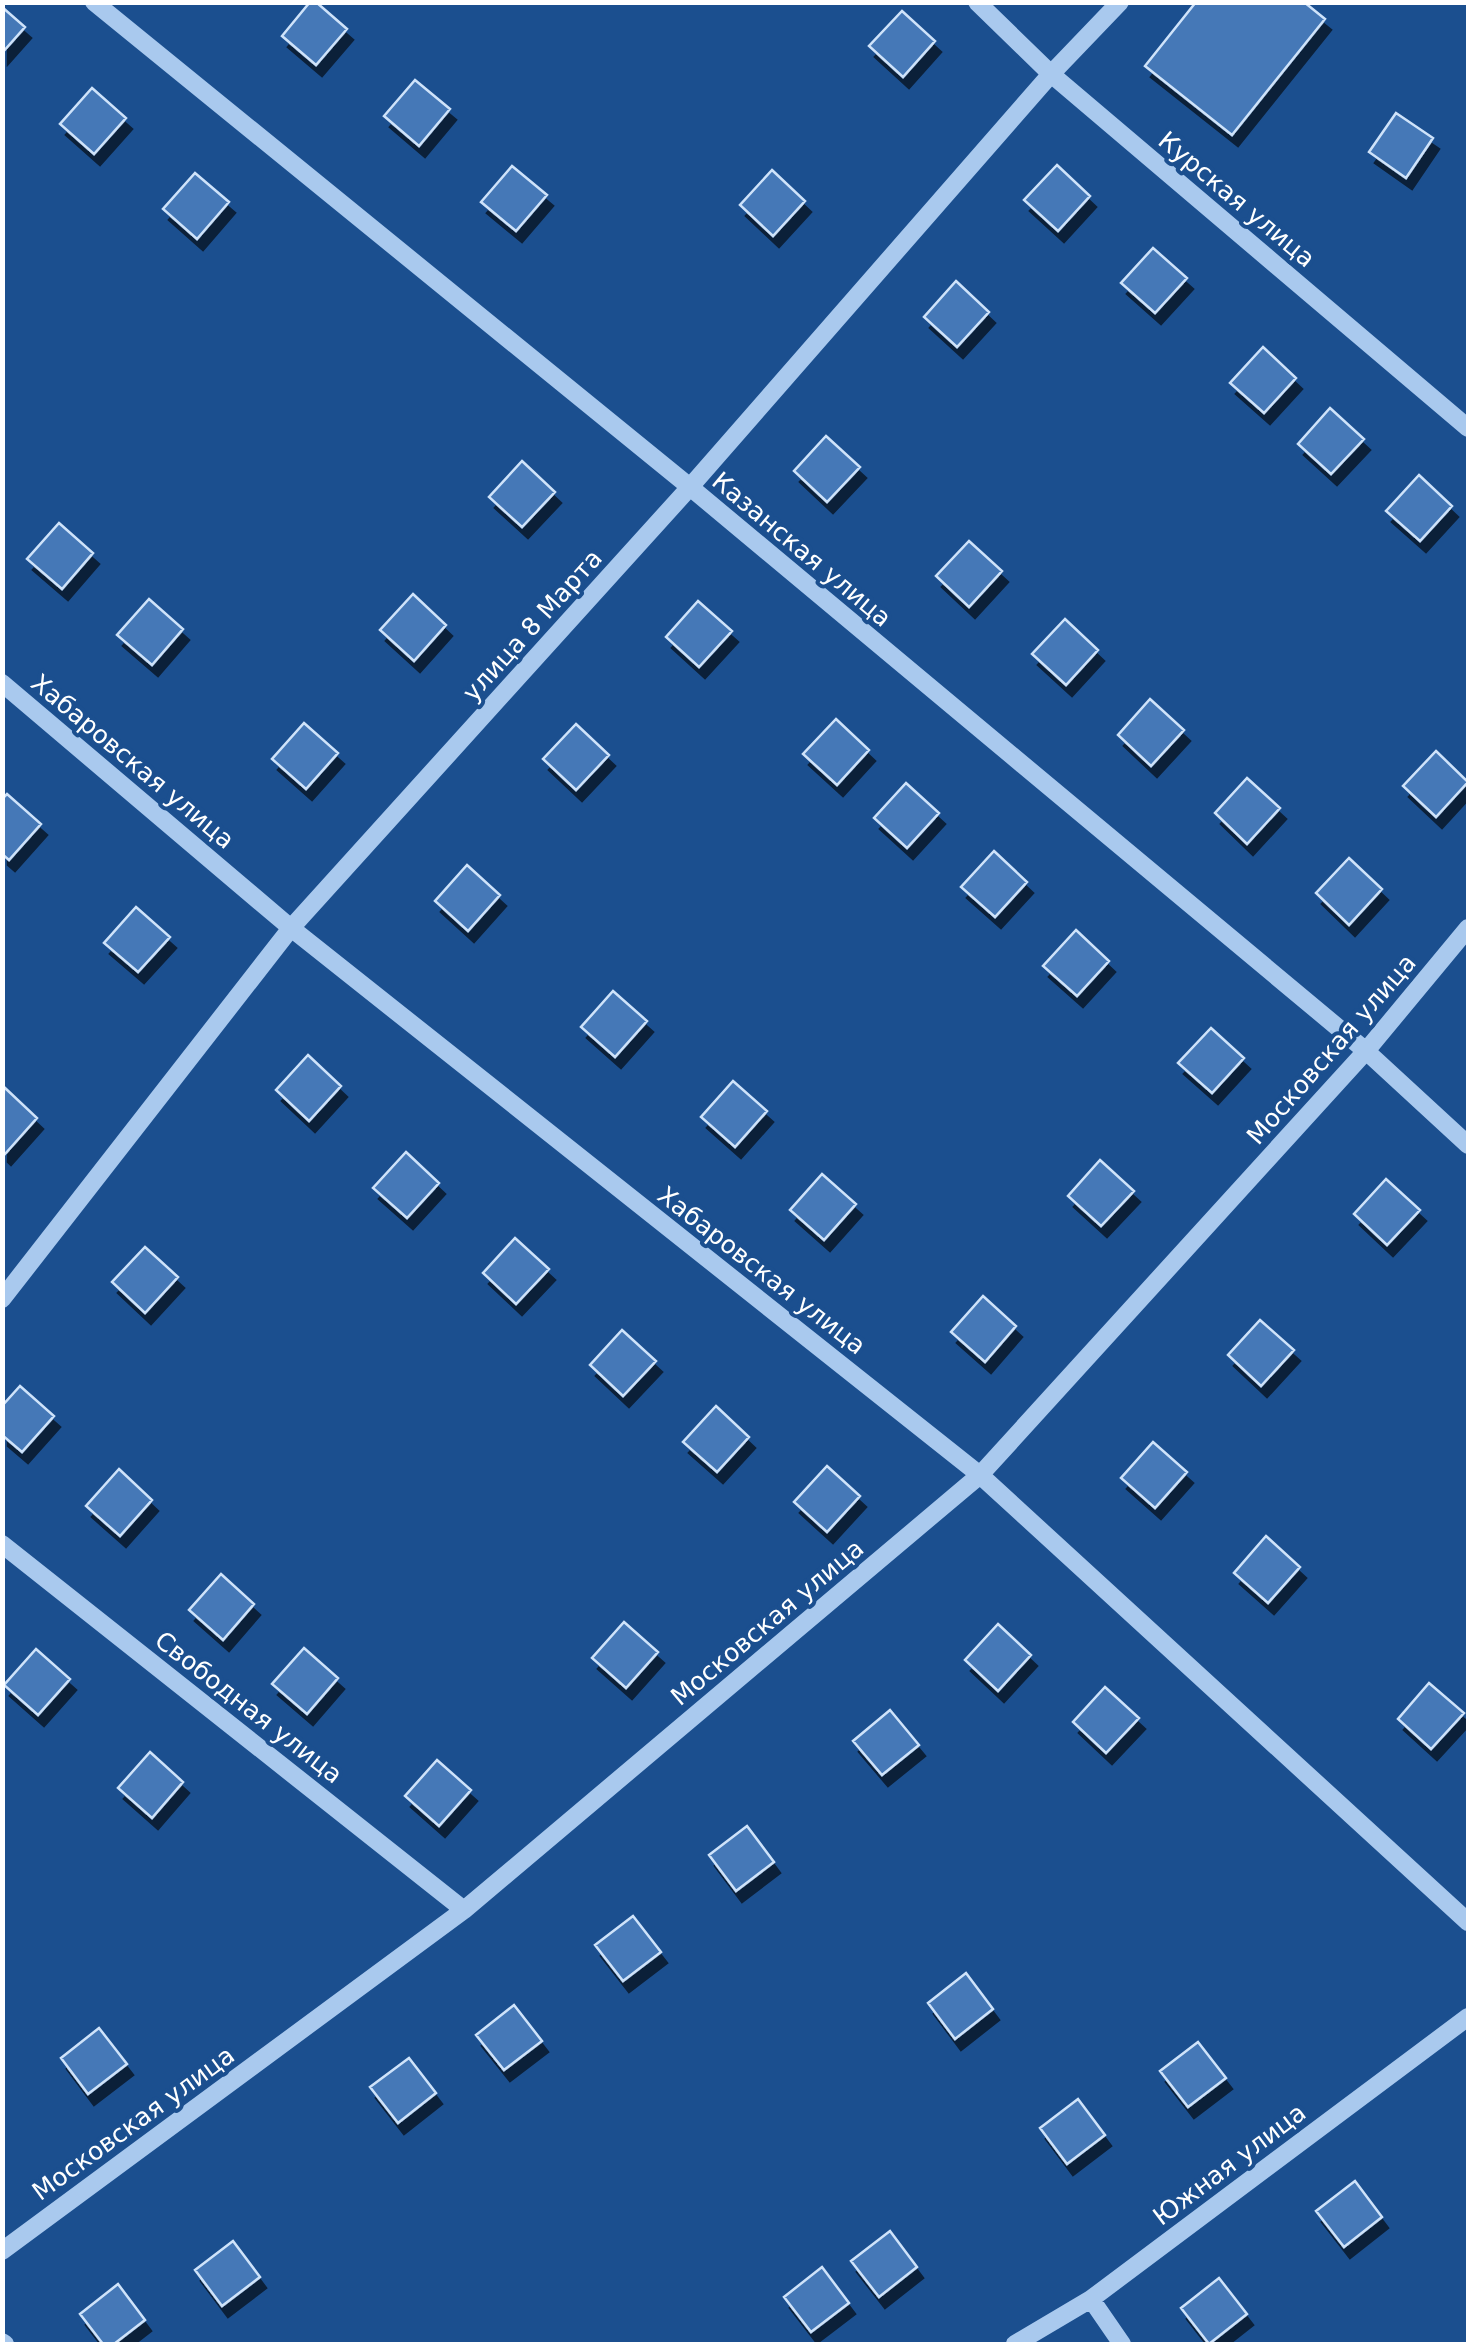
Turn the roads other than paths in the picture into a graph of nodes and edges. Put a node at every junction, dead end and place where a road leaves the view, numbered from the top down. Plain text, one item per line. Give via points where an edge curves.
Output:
1 (94, 2) edge
2 (977, 2) edge
3 (1120, 2) edge
4 (1051, 74) junction
5 (1468, 428) edge
6 (690, 488) junction
7 (2, 682) edge
8 (291, 928) junction
9 (1468, 928) edge
10 (1366, 1052) junction
11 (1468, 1145) edge
12 (2, 1299) edge
13 (980, 1475) junction
14 (2, 1544) edge
15 (464, 1910) junction
16 (1468, 1922) edge
17 (1468, 2017) edge
18 (2, 2251) edge
19 (1091, 2299) junction
20 (1015, 2344) edge
21 (1122, 2344) edge

1 - 6 street, Казанская улица
2 - 4 street, Курская улица
3 - 4 street, улица 8 Марта
4 - 5 street, Курская улица
4 - 6 street, улица 8 Марта
6 - 8 street, улица 8 Марта
6 - 10 street, Казанская улица
7 - 8 street, Хабаровская улица
8 - 12 street, улица 8 Марта
8 - 13 street, Хабаровская улица
9 - 10 street, Московская улица
10 - 11 street, Казанская улица
10 - 13 street, Московская улица
13 - 15 street, Московская улица
13 - 16 street, Хабаровская улица
14 - 15 street, Свободная улица
15 - 18 street, Московская улица
17 - 19 street, Южная улица
19 - 20 street, Южная улица
19 - 21 street

